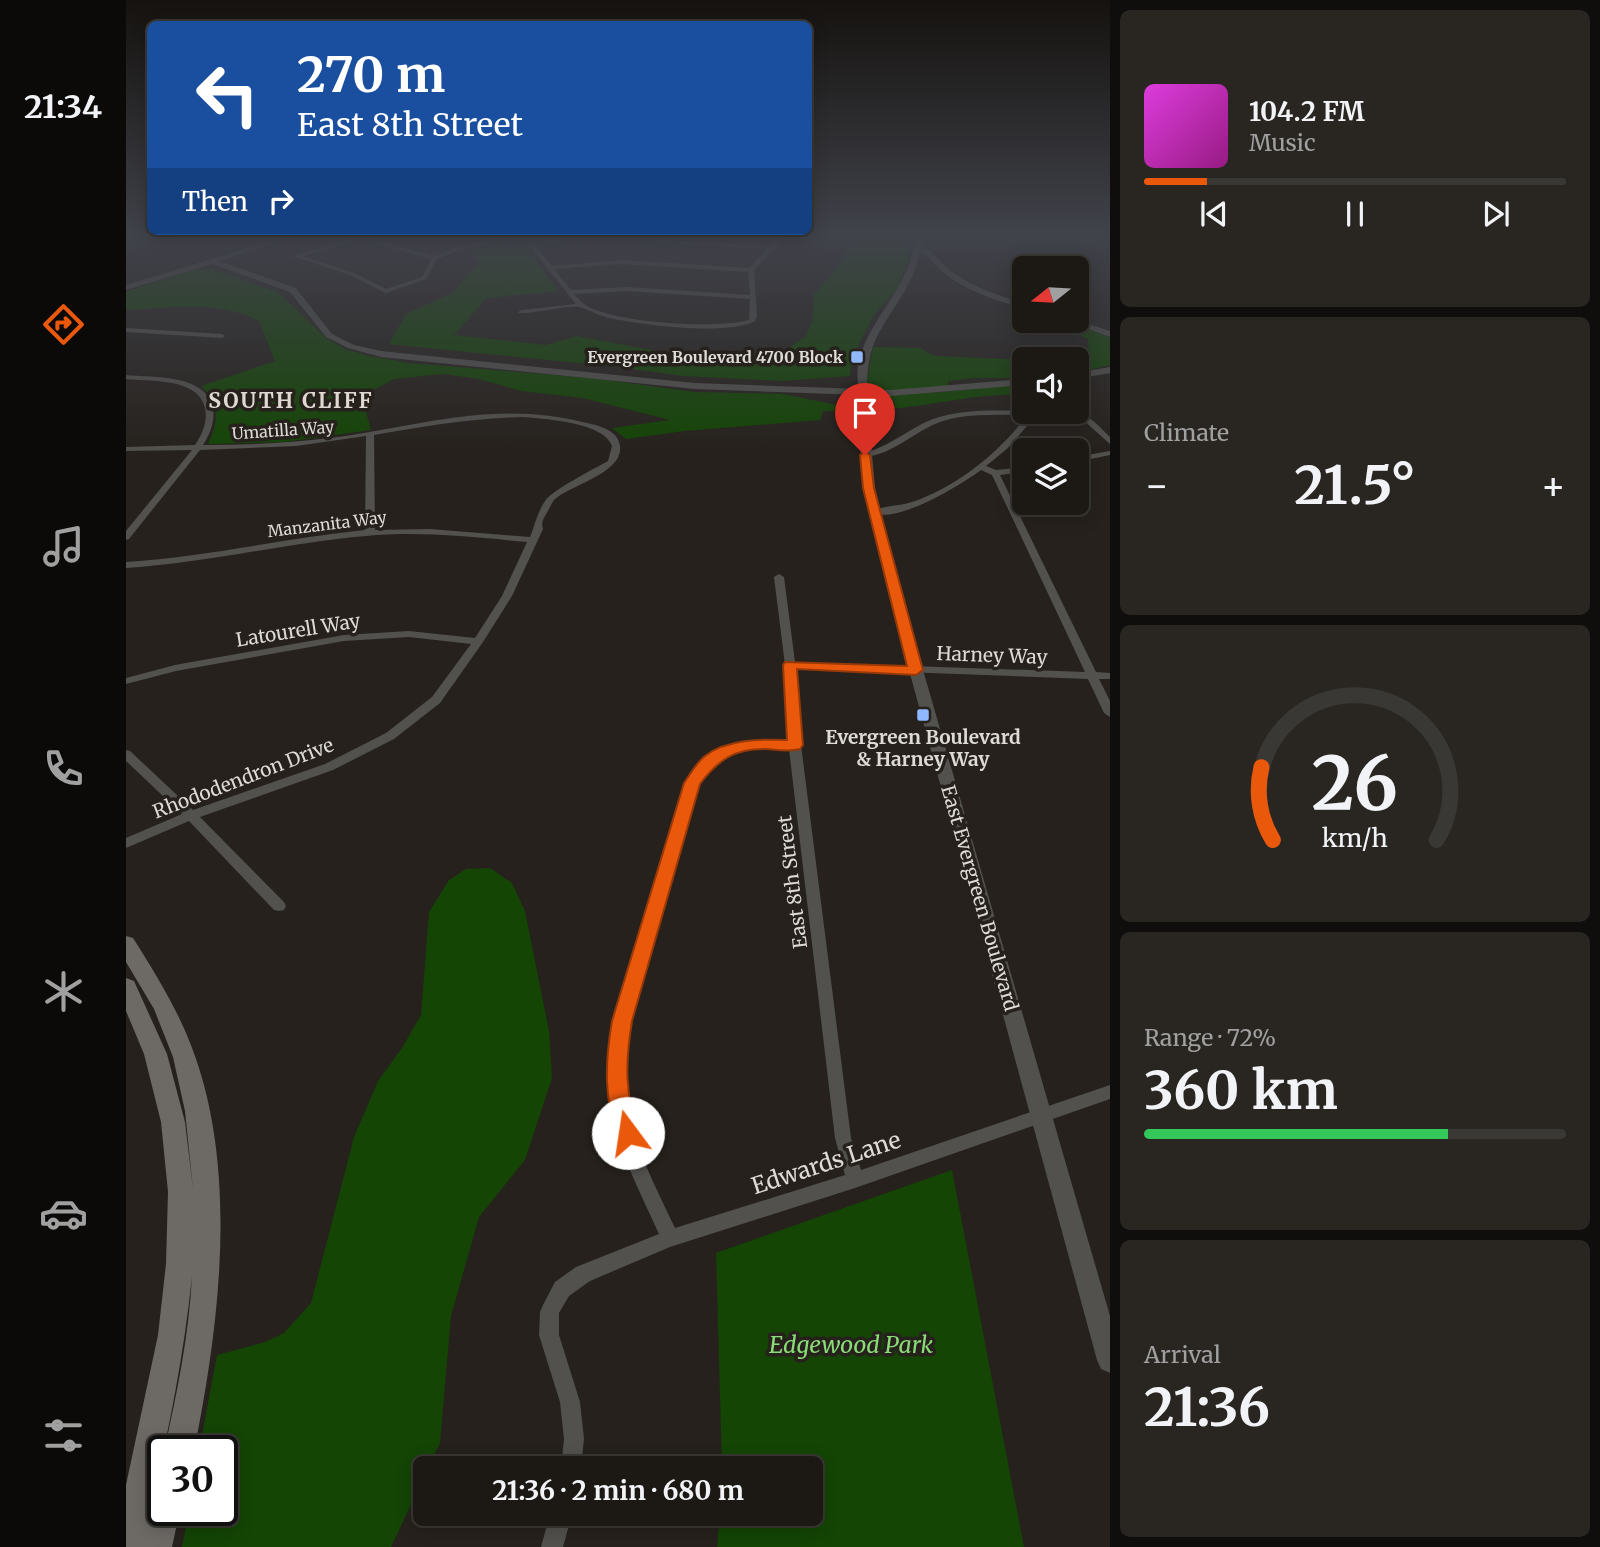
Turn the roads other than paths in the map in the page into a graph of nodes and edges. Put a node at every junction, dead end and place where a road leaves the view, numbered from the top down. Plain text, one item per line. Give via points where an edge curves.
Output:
1 (311, 309) edge
2 (545, 309) edge
3 (587, 309) edge
4 (754, 309) edge
5 (888, 309) edge
6 (521, 312) dead end
7 (1089, 327) edge
8 (126, 330) edge
9 (1110, 334) edge
10 (222, 336) dead end
11 (1110, 370) edge
12 (1089, 374) edge
13 (126, 377) edge
14 (862, 383) junction
15 (1012, 383) edge
16 (777, 388) junction
17 (862, 402) junction
18 (1012, 413) edge
19 (1089, 420) edge
20 (1026, 424) edge
21 (607, 431) joint
22 (370, 435) junction
23 (1110, 442) edge
24 (126, 449) edge
25 (196, 449) junction
26 (1110, 453) edge
27 (865, 455) junction
28 (1089, 457) edge
29 (980, 467) junction
30 (1012, 470) edge
31 (995, 473) junction
32 (875, 512) junction
33 (370, 532) junction
34 (126, 537) edge
35 (533, 540) junction
36 (126, 565) edge
37 (779, 577) dead end
38 (478, 642) junction
39 (790, 665) junction
40 (916, 670) junction
41 (1091, 676) junction
42 (1110, 676) edge
43 (126, 681) edge
44 (1110, 713) edge
45 (795, 745) junction
46 (126, 754) edge
47 (191, 815) junction
48 (126, 843) edge
49 (279, 906) dead end
50 (126, 944) edge
51 (126, 987) edge
52 (1110, 1092) edge
53 (1042, 1116) junction
54 (855, 1180) junction
55 (670, 1238) junction
56 (1109, 1355) edge
57 (183, 1435) edge
58 (572, 1456) edge
59 (161, 1526) edge
60 (558, 1526) edge
61 (126, 1546) edge
62 (156, 1547) edge
63 (552, 1547) edge

1 - 16 street via 326,332 363,350 667,384
2 - 6 street
3 - 4 street via 613,317 722,326 752,321
5 - 14 street, East Evergreen Boulevard via 867,351
7 - 9 street
8 - 10 street
11 - 12 street
13 - 25 street via 200,391 208,402 209,426
14 - 16 street
14 - 17 street, East Evergreen Boulevard, bridge
15 - 16 street via 890,393
16 - 17 street
17 - 27 street, East Evergreen Boulevard
18 - 27 street via 946,417 876,455
19 - 23 street
20 - 29 street
21 - 22 street, Umatilla Way via 562,419 501,415
21 - 35 street, Rhododendron Drive via 617,442 618,453 611,463 550,499
22 - 25 street, Umatilla Way
22 - 33 street
24 - 25 street, Umatilla Way
25 - 34 street
26 - 28 street
27 - 32 street, East Evergreen Boulevard
29 - 31 street
29 - 32 street via 904,509
30 - 31 street
31 - 41 street
32 - 40 street, East Evergreen Boulevard
33 - 35 street, Manzanita Way via 427,531
33 - 36 street, Manzanita Way
35 - 38 street, Rhododendron Drive via 507,596
37 - 39 street, East 8th Street
38 - 43 street, Latourell Way via 409,634 344,638
38 - 47 street, Rhododendron Drive via 436,700 390,736 329,767
39 - 40 street, Harney Way
39 - 45 street, East 8th Street
40 - 41 street, Harney Way
40 - 53 street, East Evergreen Boulevard
41 - 42 street, Harney Way
41 - 44 street
45 - 54 street, East 8th Street via 843,1138
45 - 55 street via 734,749 710,759 692,783 622,1021 615,1060 620,1108
46 - 47 street
47 - 48 street, Rhododendron Drive
47 - 49 street
50 - 57 main road via 165,1010 198,1113 207,1243 204,1299
51 - 61 main road via 159,1057 174,1120 181,1183 177,1301 157,1426
52 - 53 street, Edwards Lane
53 - 54 street, Edwards Lane
53 - 56 street, East Evergreen Boulevard
54 - 55 street, Edwards Lane
55 - 58 street, Edwards Lane via 583,1273 562,1289 550,1312 549,1335 570,1402
59 - 62 main road
60 - 63 street

